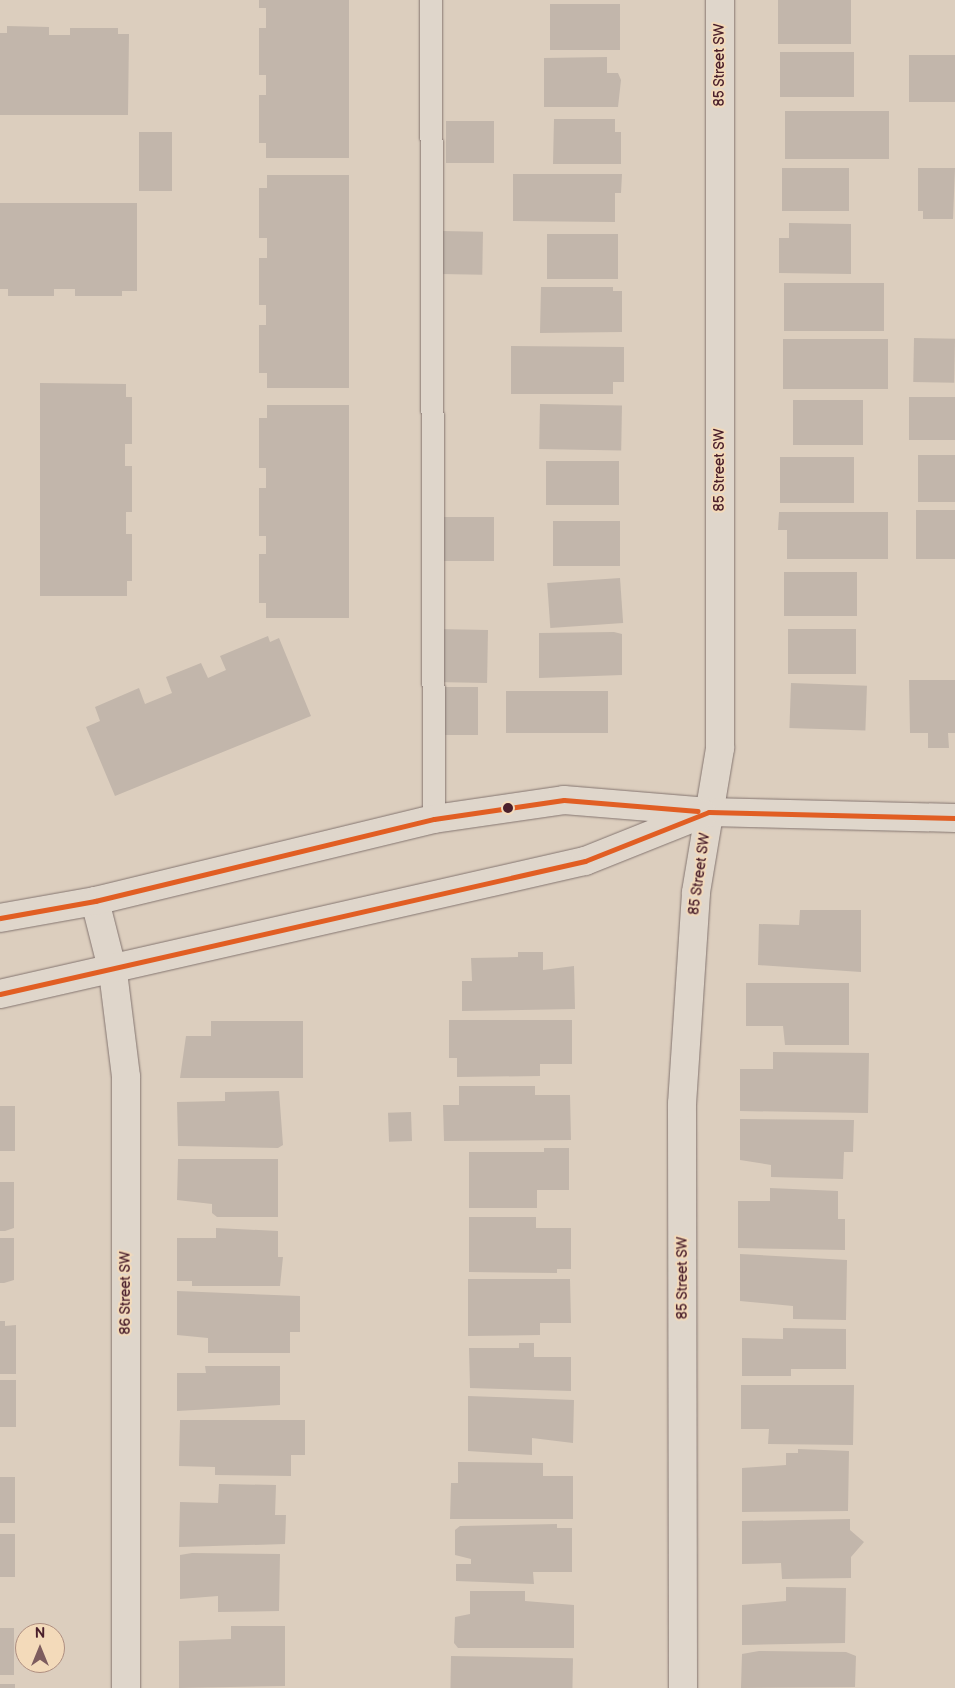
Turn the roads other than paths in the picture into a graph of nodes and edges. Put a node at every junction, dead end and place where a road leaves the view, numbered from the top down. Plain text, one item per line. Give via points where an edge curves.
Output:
1 (431, 0) edge
2 (720, 0) edge
3 (709, 812) junction
4 (955, 818) edge
5 (434, 819) junction
6 (95, 901) junction
7 (0, 918) edge
8 (114, 972) junction
9 (0, 994) edge
10 (126, 1688) edge
11 (683, 1688) edge

1 - 5 lane
2 - 3 street, 85 Street SW via 720,748
3 - 4 street
3 - 5 street via 564,800
3 - 8 street via 585,861 446,890
3 - 11 street, 85 Street SW via 696,892 682,1104
5 - 6 street
6 - 7 street
6 - 8 street, 86 Street SW
8 - 9 street
8 - 10 street, 86 Street SW via 126,1077

